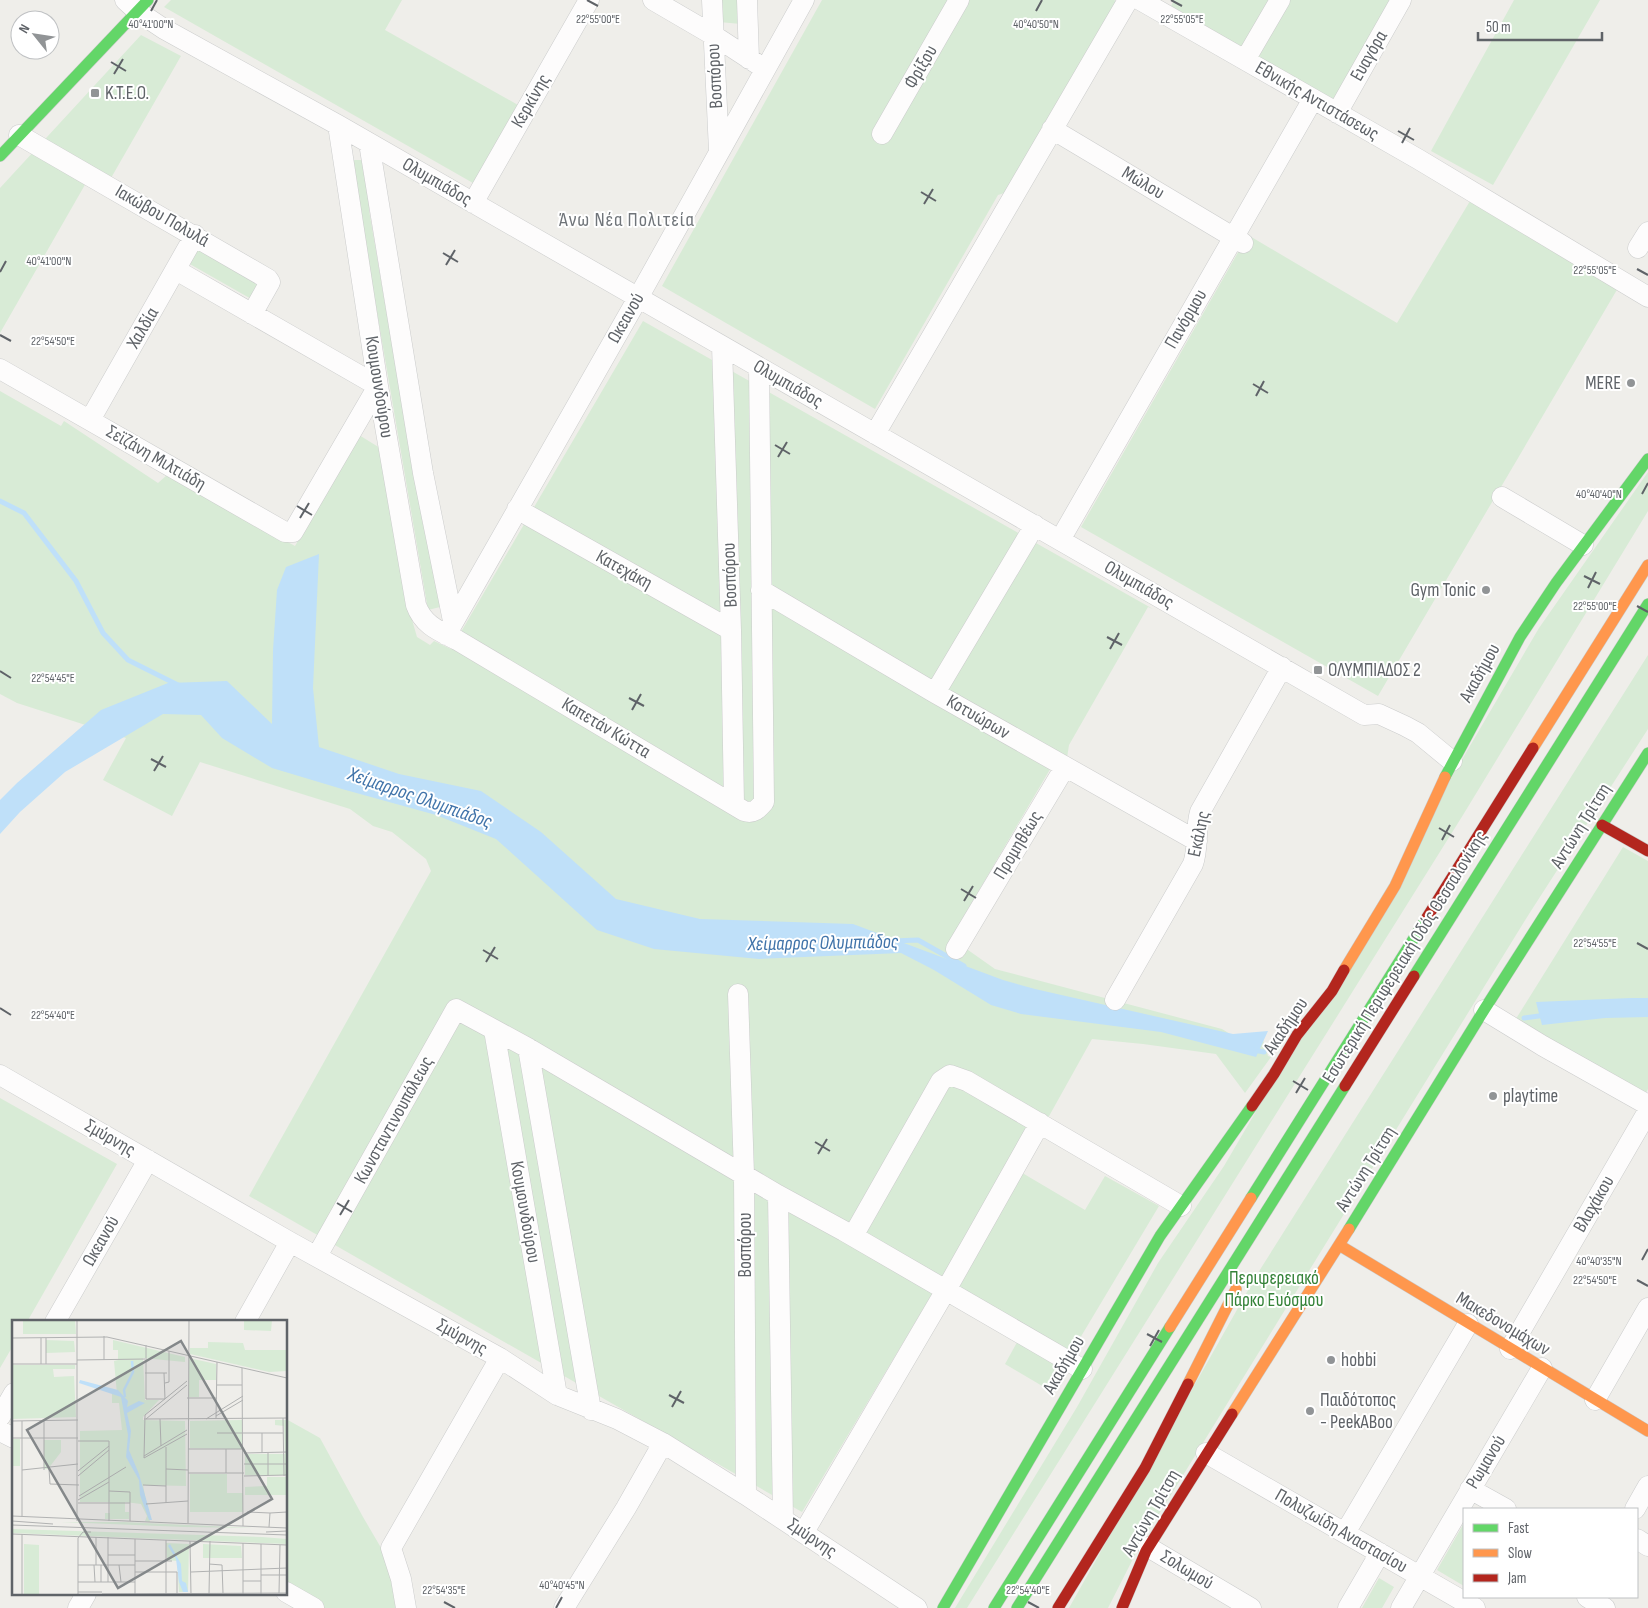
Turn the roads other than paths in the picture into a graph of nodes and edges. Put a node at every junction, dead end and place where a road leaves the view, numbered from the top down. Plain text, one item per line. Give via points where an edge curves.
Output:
1 (589, 0) edge
2 (653, 0) edge
3 (712, 0) edge
4 (747, 0) edge
5 (804, 0) edge
6 (959, 0) edge
7 (1128, 0) edge
8 (1140, 0) edge
9 (1280, 0) edge
10 (1401, 0) edge
11 (136, 4) edge
12 (1161, 5) edge
13 (713, 35) junction
14 (1246, 60) junction
15 (757, 64) junction
16 (1313, 99) junction
17 (1337, 113) junction
18 (338, 125) junction
19 (1052, 129) junction
20 (882, 134) dead end
21 (19, 135) junction
22 (369, 143) junction
23 (720, 151) junction
24 (0, 156) edge
25 (473, 203) junction
26 (195, 235) junction
27 (1233, 236) junction
28 (176, 270) junction
29 (1648, 297) edge
30 (638, 298) junction
31 (252, 314) junction
32 (722, 346) junction
33 (759, 367) junction
34 (0, 369) edge
35 (378, 386) junction
36 (90, 420) junction
37 (875, 434) junction
38 (1648, 459) edge
39 (1502, 497) dead end
40 (517, 510) junction
41 (1035, 526) junction
42 (1060, 540) junction
43 (1583, 545) junction
44 (1648, 565) edge
45 (761, 590) junction
46 (1648, 604) edge
47 (449, 628) junction
48 (732, 630) junction
49 (1282, 667) junction
50 (935, 693) junction
51 (1648, 753) edge
52 (1452, 761) junction
53 (1065, 767) junction
54 (764, 802) joint
55 (734, 804) junction
56 (1602, 824) junction
57 (1198, 841) junction
58 (1648, 850) edge
59 (956, 949) dead end
60 (738, 994) dead end
61 (1115, 1000) dead end
62 (1484, 1010) junction
63 (494, 1030) junction
64 (528, 1048) junction
65 (0, 1075) edge
66 (1648, 1106) edge
67 (1648, 1111) edge
68 (1040, 1123) junction
69 (1303, 1152) junction
70 (148, 1160) junction
71 (744, 1174) junction
72 (778, 1195) junction
73 (1181, 1206) junction
74 (1277, 1216) dead end
75 (852, 1236) junction
76 (290, 1242) junction
77 (1339, 1245) junction
78 (317, 1256) junction
79 (1242, 1279) dead end
80 (946, 1290) junction
81 (1648, 1308) edge
82 (56, 1320) edge
83 (246, 1320) edge
84 (1468, 1324) junction
85 (1510, 1349) junction
86 (500, 1358) junction
87 (1542, 1368) junction
88 (1082, 1369) junction
89 (557, 1395) junction
90 (12, 1396) edge
91 (1595, 1400) junction
92 (591, 1410) junction
93 (0, 1417) edge
94 (0, 1431) edge
95 (1648, 1431) edge
96 (12, 1437) edge
97 (663, 1443) junction
98 (1206, 1453) junction
99 (1648, 1486) edge
100 (1470, 1489) junction
101 (746, 1495) junction
102 (1504, 1508) edge
103 (1635, 1508) edge
104 (783, 1519) junction
105 (804, 1532) junction
106 (1345, 1533) junction
107 (1148, 1547) junction
108 (1380, 1553) junction
109 (1419, 1576) junction
110 (288, 1593) edge
111 (85, 1596) edge
112 (1588, 1598) edge
113 (410, 1607) edge
114 (78, 1608) edge
115 (314, 1608) edge
116 (564, 1608) edge
117 (917, 1608) edge
118 (943, 1608) edge
119 (994, 1608) edge
120 (1017, 1608) edge
121 (1058, 1608) edge
122 (1122, 1608) edge
123 (1252, 1608) edge
124 (1348, 1608) edge
125 (1401, 1608) edge
126 (1475, 1608) edge
127 (1606, 1608) edge

1 - 25 street, Κερκίνης
2 - 13 street
3 - 13 street, Βοσπόρου
4 - 15 street, Βοσπόρου
5 - 15 street, Ωκεανού
6 - 20 street, Φρίξου
7 - 19 street
8 - 12 street, Εθνικής Αντιστάσεως
9 - 14 street
10 - 17 street, Ευαγόρα
11 - 18 street, Ολυμπιάδος via 164,29
11 - 21 main road
12 - 14 street, Εθνικής Αντιστάσεως
13 - 15 street
13 - 23 street, Βοσπόρου
14 - 16 street, Εθνικής Αντιστάσεως
15 - 23 street, Ωκεανού
16 - 17 street, Εθνικής Αντιστάσεως
16 - 27 street, Πανόρμου
17 - 29 street, Εθνικής Αντιστάσεως
18 - 22 street, Ολυμπιάδος
18 - 35 street, Κουμουνδούρου
19 - 27 street, Μώλου
19 - 37 street
21 - 24 main road
21 - 26 street, Ιακώβου Πολυλά
22 - 25 street, Ολυμπιάδος
22 - 47 street, Κουμουνδούρου
23 - 30 street, Ωκεανού
25 - 30 street, Ολυμπιάδος
26 - 28 street, Χαλδία
26 - 31 street, Ιακώβου Πολυλά via 268,278 270,282
27 - 42 street, Πανόρμου
28 - 31 street
28 - 36 street, Χαλδία
30 - 32 street, Ολυμπιάδος
30 - 40 street, Ωκεανού
31 - 35 street
32 - 33 street, Ολυμπιάδος
32 - 48 street, Βοσπόρου
33 - 37 street, Ολυμπιάδος
33 - 45 street, Βοσπόρου
34 - 36 street, Σεϊζάνη Μιλτιάδη
35 - 36 street, Σεϊζάνη Μιλτιάδη via 293,532 285,532
35 - 47 street, Κουμουνδούρου via 416,605 426,622
37 - 41 street, Ολυμπιάδος
38 - 43 main road, Ακαδήμου
39 - 43 street
40 - 47 street, Ωκεανού
40 - 48 street, Κατεχάκη
41 - 42 street, Ολυμπιάδος
41 - 50 street
42 - 49 street, Ολυμπιάδος
43 - 52 main road, Ακαδήμου via 1520,637
44 - 119 main road, Εσωτερική Περιφερειακή Οδός Θεσσαλονίκης
45 - 50 street, Κοτυώρων
45 - 54 street, Βοσπόρου
46 - 69 main road, Εσωτερική Περιφερειακή Οδός Θεσσαλονίκης
47 - 55 street, Καπετάν Κώττα
48 - 55 street, Βοσπόρου
49 - 52 street, Ολυμπιάδος via 1364,715 1379,714 1418,733
49 - 57 street, Εκάλης via 1200,812
50 - 53 street, Κοτυώρων
51 - 56 main road, Αντώνη Τρίτση
52 - 73 main road, Ακαδήμου via 1395,886 1332,991 1297,1035 1274,1074
53 - 57 street, Κοτυώρων
53 - 59 street, Προμηθέως
54 - 55 street, Καπετάν Κώττα via 751,812
56 - 58 main road
56 - 62 main road, Αντώνη Τρίτση
57 - 61 street, Εκάλης via 1193,864
60 - 71 street, Βοσπόρου
62 - 66 street
62 - 77 main road, Αντώνη Τρίτση
63 - 64 street
63 - 78 street, Κωνσταντινουπόλεως via 456,1009
63 - 89 street, Κουμουνδούρου
64 - 71 street
64 - 92 street, Κουμουνδούρου
65 - 70 street, Σμύρνης
67 - 85 street, Βλαχάκου
68 - 73 street
68 - 75 street via 966,1081 950,1075 946,1077
68 - 80 street
69 - 74 main road via 1302,1171
69 - 120 main road, Εσωτερική Περιφερειακή Οδός Θεσσαλονίκης
70 - 76 street, Σμύρνης
70 - 82 street, Ωκεανού
71 - 72 street
71 - 101 street, Βοσπόρου
72 - 75 street
72 - 104 street, Βοσπόρου
73 - 88 main road, Ακαδήμου
75 - 80 street
76 - 78 street, Σμύρνης
76 - 83 street
77 - 84 main road, Μακεδονομάχων
77 - 98 main road, Αντώνη Τρίτση
78 - 86 street, Σμύρνης
79 - 121 main road via 1145,1468
80 - 88 street
80 - 105 street
81 - 91 street
84 - 85 main road, Μακεδονομάχων
84 - 106 street
85 - 87 main road, Μακεδονομάχων
86 - 89 street, Σμύρνης
86 - 113 street via 391,1548
87 - 91 main road, Μακεδονομάχων
87 - 100 street, Ρωμανού
88 - 118 main road, Ακαδήμου
89 - 92 street, Σμύρνης
90 - 93 street
91 - 95 main road, Μακεδονομάχων
92 - 97 street, Σμύρνης via 632,1426
94 - 96 street
97 - 101 street, Σμύρνης
97 - 116 street
98 - 106 street, Πολυζωίδη Αναστασίου
98 - 107 main road, Αντώνη Τρίτση
99 - 103 street
100 - 102 street
100 - 109 street, Ρωμανού
101 - 104 street, Σμύρνης
104 - 105 street, Σμύρνης
105 - 117 street, Σμύρνης
106 - 108 street, Πολυζωίδη Αναστασίου
107 - 122 main road, Αντώνη Τρίτση
107 - 123 street, Σολωμού
108 - 109 street, Πολυζωίδη Αναστασίου
108 - 124 street
109 - 125 street, Ρωμανού
109 - 126 street, Πολυζωίδη Αναστασίου
110 - 115 street
111 - 114 street
112 - 127 street

